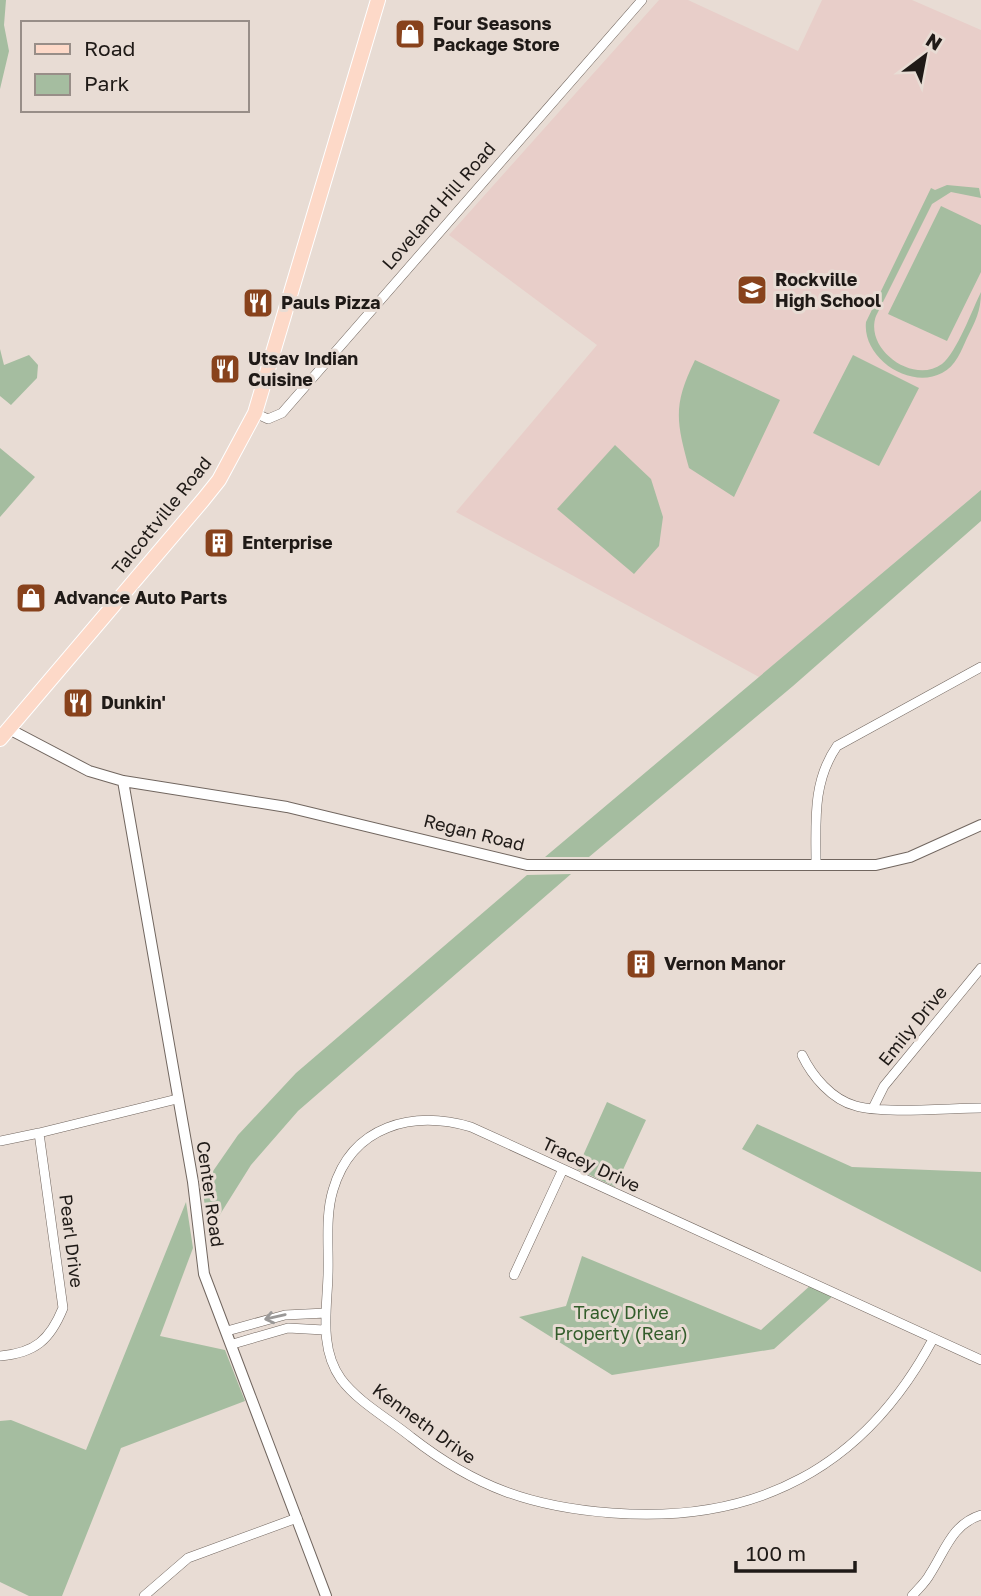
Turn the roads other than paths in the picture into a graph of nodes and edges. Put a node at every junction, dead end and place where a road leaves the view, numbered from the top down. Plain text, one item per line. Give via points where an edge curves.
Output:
1 (378, 0) edge
2 (642, 0) edge
3 (255, 413) junction
4 (981, 667) edge
5 (4, 734) edge
6 (123, 781) junction
7 (981, 825) edge
8 (816, 865) junction
9 (981, 968) edge
10 (802, 1055) dead end
11 (177, 1099) junction
12 (873, 1108) junction
13 (981, 1108) edge
14 (39, 1133) junction
15 (0, 1141) edge
16 (562, 1170) junction
17 (514, 1275) dead end
18 (326, 1313) junction
19 (324, 1330) junction
20 (227, 1331) junction
21 (933, 1339) junction
22 (233, 1344) junction
23 (0, 1356) edge
24 (981, 1360) edge
25 (981, 1515) edge
26 (297, 1518) junction
27 (144, 1596) edge
28 (326, 1596) edge
29 (912, 1596) edge

1 - 3 main road, Talcottville Road
2 - 3 street, Loveland Hill Road via 282,412 268,419
3 - 5 main road, Talcottville Road via 219,480
4 - 8 street via 837,746 818,783
5 - 6 street, Regan Road
6 - 8 street, Regan Road via 287,807 527,865
6 - 11 street, Center Road
7 - 8 street, Regan Road via 897,861
9 - 12 street, Emily Drive via 884,1086
10 - 12 street via 810,1071 834,1095 855,1106
11 - 14 street
11 - 20 street, Center Road via 204,1274
12 - 13 street
14 - 15 street
14 - 23 street, Pearl Drive via 63,1308 55,1329 40,1346
16 - 17 street
16 - 18 street, Tracey Drive via 444,1119 405,1120 372,1135 354,1151 333,1189
16 - 21 street, Tracey Drive
18 - 19 street, Tracey Drive
18 -> 20 street via 285,1315
19 - 21 street, Kenneth Drive via 341,1378 450,1466 513,1497 556,1507 650,1516 705,1512 760,1499 799,1481 836,1457 872,1423 904,1389
19 - 22 street via 288,1328
20 - 22 street, Center Road
21 - 24 street, Tracey Drive
22 - 26 street, Center Road
25 - 29 street via 959,1527 930,1576
26 - 27 street via 188,1558
26 - 28 street, Center Road

